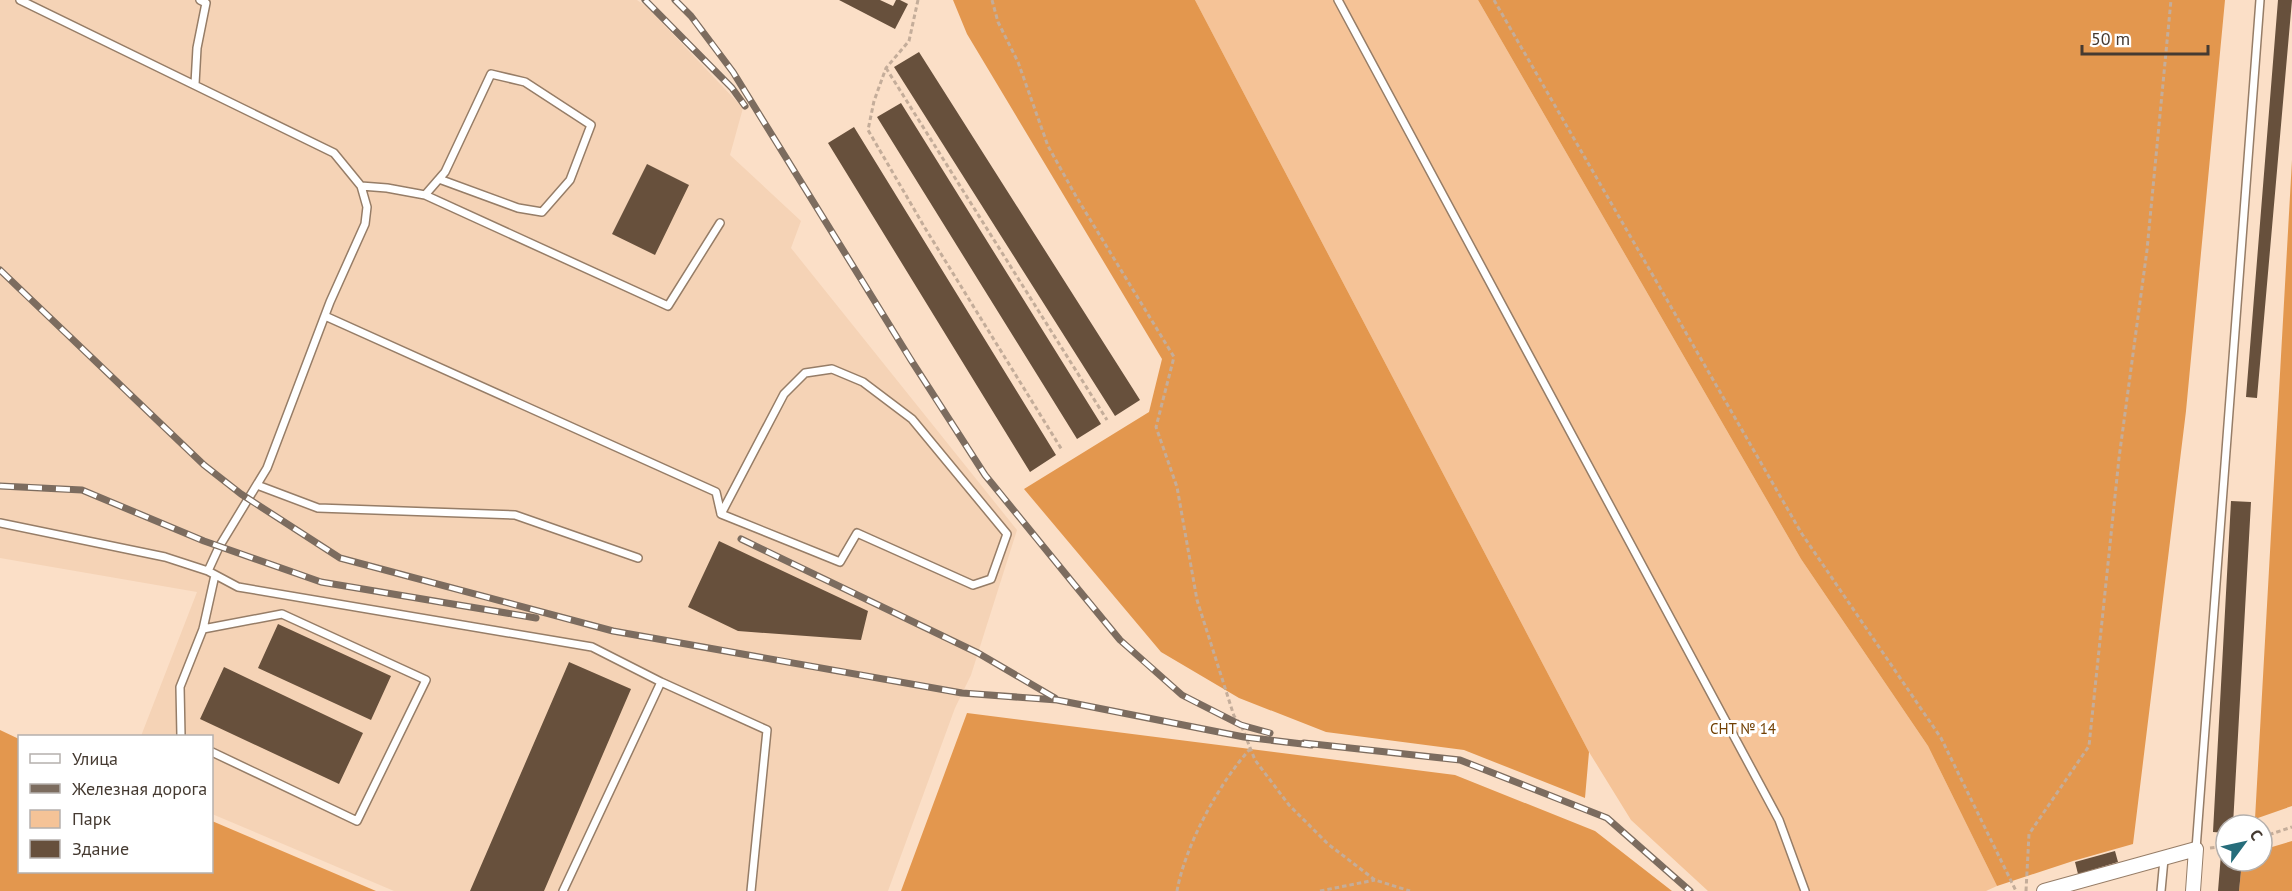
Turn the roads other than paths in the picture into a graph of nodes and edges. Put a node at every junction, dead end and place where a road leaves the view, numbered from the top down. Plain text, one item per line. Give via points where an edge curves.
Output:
1 (20, 0) edge
2 (200, 0) edge
3 (1338, 0) edge
4 (2260, 0) edge
5 (195, 84) junction
6 (439, 179) junction
7 (361, 186) junction
8 (425, 195) junction
9 (720, 223) dead end
10 (325, 316) junction
11 (257, 485) junction
12 (721, 514) junction
13 (0, 523) edge
14 (638, 558) dead end
15 (211, 573) junction
16 (203, 629) junction
17 (661, 682) junction
18 (181, 735) edge
19 (213, 752) edge
20 (2196, 849) junction
21 (2164, 859) junction
22 (563, 891) edge
23 (752, 891) edge
24 (1805, 891) edge
25 (2044, 891) edge
26 (2161, 891) edge
27 (2193, 891) edge

1 - 5 lane
2 - 5 lane via 206,3
3 - 24 lane via 1779,820
4 - 20 lane
5 - 7 lane via 334,153
6 - 6 lane via 491,74 525,82 591,125 570,180 542,212 518,208
6 - 8 lane
7 - 8 lane
7 - 10 lane via 367,207 365,225
8 - 9 lane via 668,306
10 - 11 lane
10 - 12 lane via 716,492
11 - 14 lane via 318,508 515,515
11 - 15 lane via 219,547
12 - 12 lane via 840,562 856,534 972,585 991,579 1006,534 912,419 863,382 832,369 805,373 784,394
13 - 15 lane via 165,557
15 - 16 lane
15 - 17 lane via 238,587 592,647
16 - 18 lane via 180,687
16 - 19 lane via 282,614 426,680 357,821
17 - 22 lane
17 - 23 lane via 767,730
20 - 21 street
20 - 27 street
21 - 25 street
21 - 26 lane

